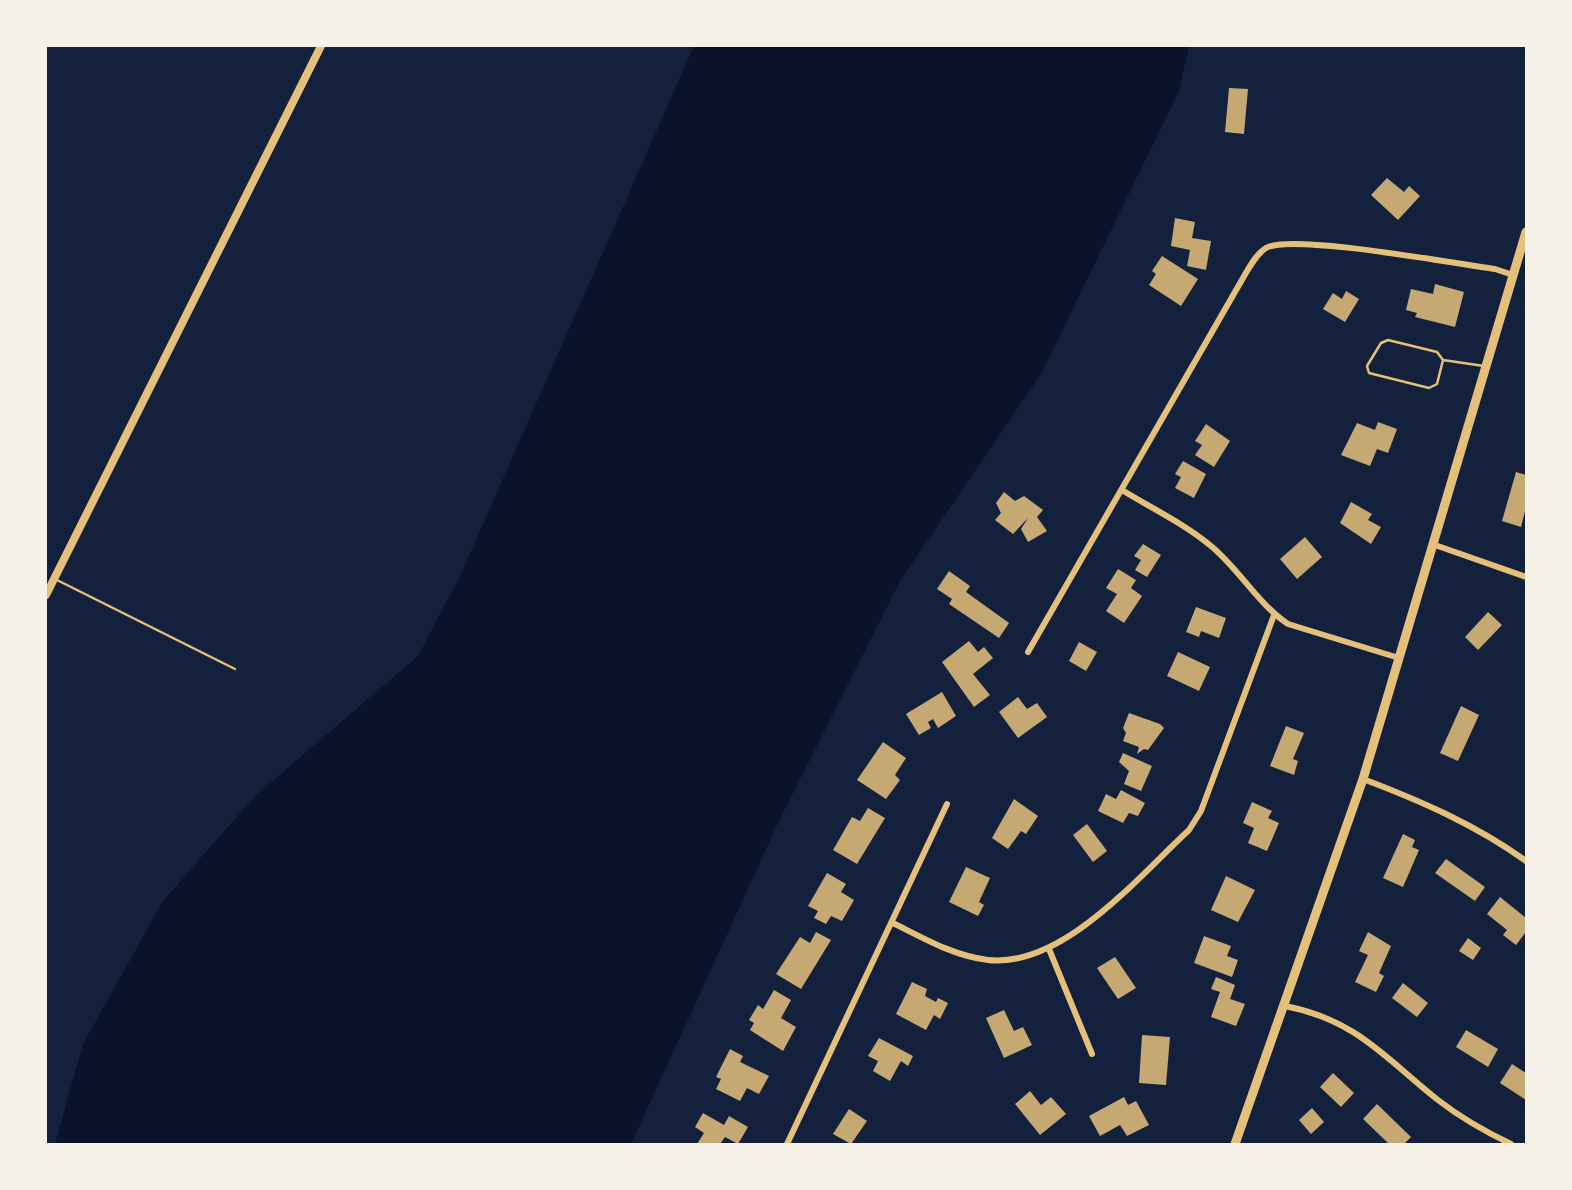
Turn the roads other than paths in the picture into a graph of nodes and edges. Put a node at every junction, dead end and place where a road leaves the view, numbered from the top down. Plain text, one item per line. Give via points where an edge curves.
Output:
1 (321, 46) edge
2 (1527, 232) edge
3 (1514, 275) junction
4 (1443, 360) junction
5 (1487, 367) junction
6 (1122, 490) junction
7 (1435, 545) junction
8 (1527, 577) edge
9 (54, 578) junction
10 (46, 596) edge
11 (1274, 615) junction
12 (1028, 652) dead end
13 (1399, 658) junction
14 (235, 669) dead end
15 (1363, 779) junction
16 (947, 804) dead end
17 (1527, 861) edge
18 (893, 923) junction
19 (1049, 949) junction
20 (1285, 1006) junction
21 (1092, 1054) dead end
22 (787, 1144) edge
23 (1235, 1144) edge
24 (1511, 1144) edge

1 - 9 street
2 - 3 main road
3 - 5 main road
3 - 6 street via 1326,246 1279,244 1266,248 1242,278
4 - 4 lane via 1437,352 1388,340 1367,366 1369,373 1429,388 1437,384
4 - 5 lane
5 - 7 main road
6 - 11 street via 1209,544 1240,572
6 - 12 street
7 - 8 street
7 - 13 main road
9 - 10 street
9 - 14 lane
11 - 13 street via 1309,633
11 - 19 street via 1189,830 1070,938
13 - 15 main road
15 - 17 street via 1436,808
15 - 20 main road
16 - 18 street
18 - 19 street via 937,945 989,960
18 - 22 street
19 - 21 street
20 - 23 main road
20 - 24 street via 1330,1019 1357,1033 1454,1111

